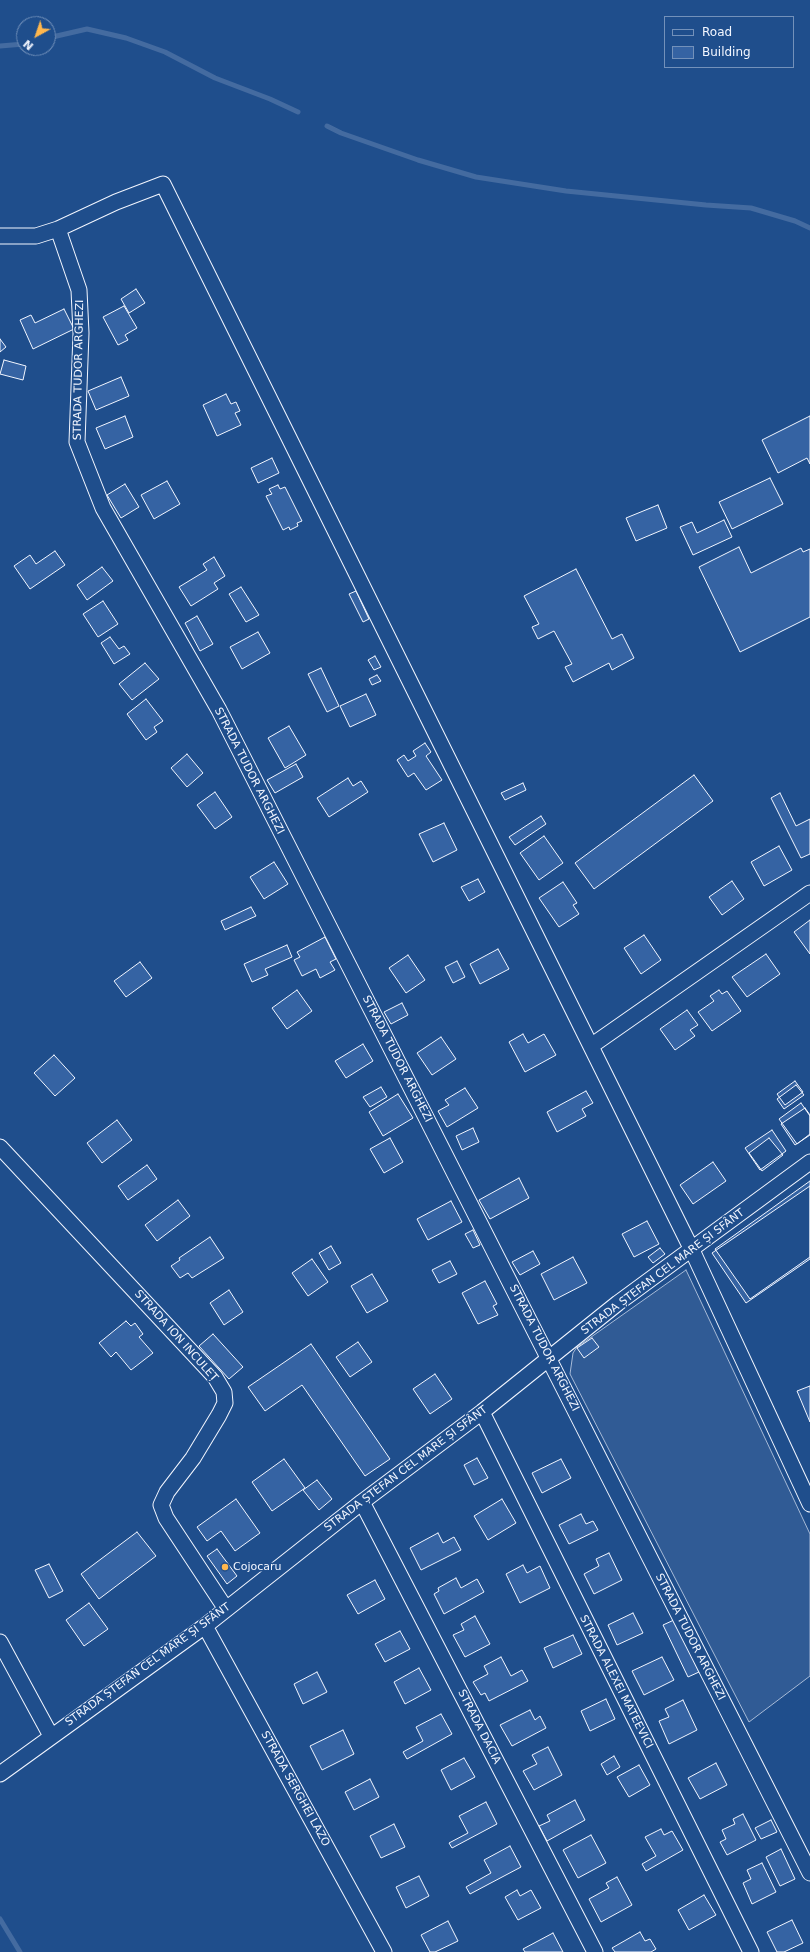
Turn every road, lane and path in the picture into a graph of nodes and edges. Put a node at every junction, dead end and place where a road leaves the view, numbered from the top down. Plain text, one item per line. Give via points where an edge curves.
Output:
1 (58, 228) junction
2 (0, 236) edge
3 (810, 893) edge
4 (591, 1046) junction
5 (0, 1147) edge
6 (810, 1162) edge
7 (691, 1248) junction
8 (549, 1359) junction
9 (482, 1412) junction
10 (362, 1502) junction
11 (810, 1504) edge
12 (226, 1610) junction
13 (205, 1626) junction
14 (0, 1642) edge
15 (51, 1736) junction
16 (0, 1774) edge
17 (810, 1873) edge
18 (384, 1952) edge
19 (595, 1952) edge
20 (751, 1952) edge

1 - 2 street via 36,236
1 - 4 street via 163,184
1 - 8 street, STRADA TUDOR ARGHEZI via 79,290 81,333 77,442 103,508 219,710
3 - 4 street
4 - 7 street
5 - 12 street, STRADA ION INCULEȚ via 210,1372 224,1392 225,1403 220,1415 193,1458 167,1492 161,1505 166,1518
6 - 7 street, STRADA ȘTEFAN CEL MARE ȘI SFÂNT
7 - 8 street, STRADA ȘTEFAN CEL MARE ȘI SFÂNT
7 - 11 street
8 - 9 street, STRADA ȘTEFAN CEL MARE ȘI SFÂNT
8 - 17 street, STRADA TUDOR ARGHEZI
9 - 10 street, STRADA ȘTEFAN CEL MARE ȘI SFÂNT
9 - 20 street, STRADA ALEXEI MATEEVICI
10 - 12 street, STRADA ȘTEFAN CEL MARE ȘI SFÂNT
10 - 19 street, STRADA DACIA
12 - 13 street, STRADA ȘTEFAN CEL MARE ȘI SFÂNT
13 - 15 street, STRADA ȘTEFAN CEL MARE ȘI SFÂNT
13 - 18 street, STRADA SERGHEI LAZO
14 - 15 street
15 - 16 street, STRADA ȘTEFAN CEL MARE ȘI SFÂNT

